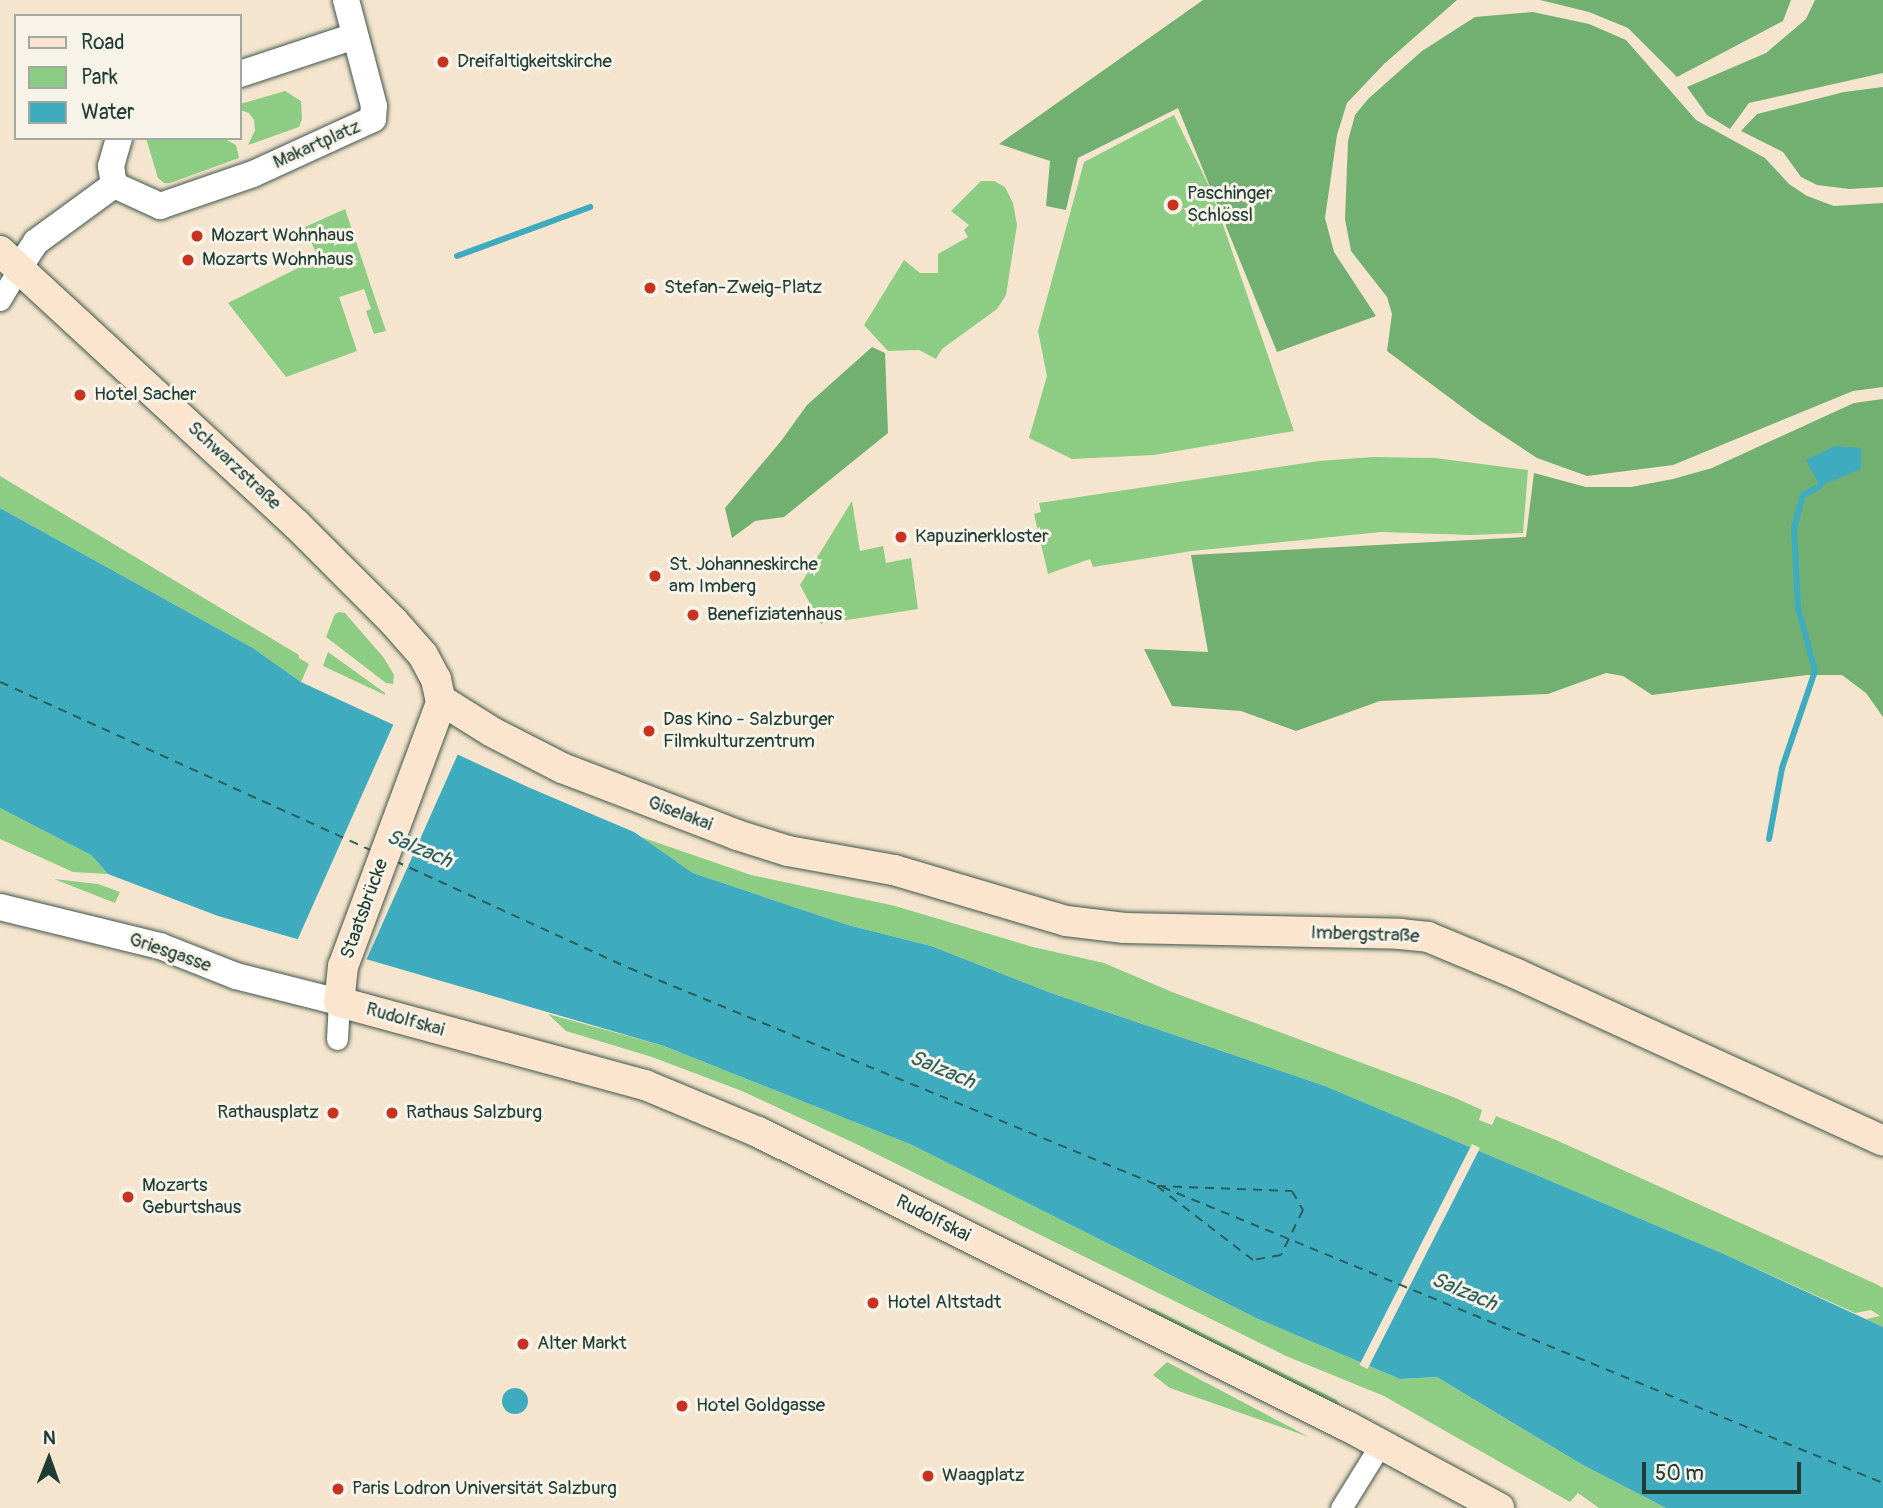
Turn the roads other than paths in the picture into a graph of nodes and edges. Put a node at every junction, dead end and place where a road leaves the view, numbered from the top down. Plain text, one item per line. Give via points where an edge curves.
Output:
1 (346, 0) edge
2 (355, 36) junction
3 (242, 73) edge
4 (118, 140) edge
5 (114, 185) junction
6 (9, 259) edge
7 (0, 300) edge
8 (441, 700) junction
9 (935, 883) joint
10 (0, 908) edge
11 (339, 1002) junction
12 (337, 1039) dead end
13 (1883, 1141) edge
14 (1380, 1445) junction
15 (1341, 1508) edge
16 (1499, 1508) edge

1 - 2 street
2 - 3 street
2 - 5 street, Makartplatz via 374,106 373,119 253,174 160,206
4 - 5 street via 111,166
5 - 6 street
6 - 7 street
6 - 8 main road, Schwarzstraße via 368,595 423,655
8 - 9 main road, Giselakai via 540,758 677,813 788,851 882,867
8 - 11 main road, Staatsbrücke via 344,967
9 - 13 main road, Imbergstraße via 1088,925 1428,937
10 - 11 street, Griesgasse via 160,946 236,976
11 - 12 street
11 - 14 main road, Rudolfskai via 645,1085 758,1132
14 - 15 street
14 - 16 main road, Rudolfskai

